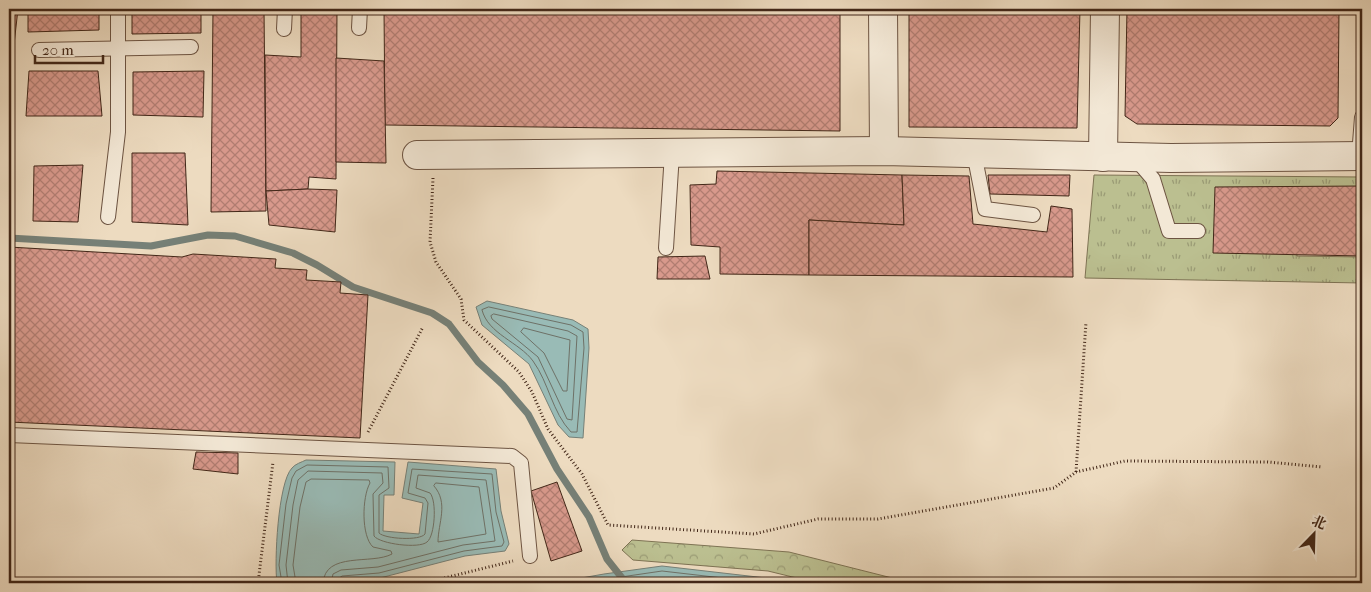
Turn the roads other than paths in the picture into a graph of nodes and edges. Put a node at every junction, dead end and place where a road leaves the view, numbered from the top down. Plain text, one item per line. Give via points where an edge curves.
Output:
1 (118, 9) edge
2 (285, 9) edge
3 (360, 9) edge
4 (883, 9) edge
5 (1105, 9) edge
6 (360, 28) dead end
7 (284, 29) dead end
8 (191, 47) dead end
9 (118, 48) junction
10 (39, 50) dead end
11 (1362, 117) edge
12 (884, 150) junction
13 (672, 152) junction
14 (974, 153) junction
15 (426, 155) road end
16 (1361, 156) edge
17 (1103, 157) junction
18 (1135, 158) junction
19 (1034, 215) dead end
20 (108, 217) dead end
21 (1198, 231) dead end
22 (666, 248) dead end
23 (9, 435) edge
24 (530, 556) road end

1 - 9 lane
2 - 7 lane
3 - 6 lane
4 - 12 street
5 - 17 street
8 - 9 lane
9 - 10 lane
9 - 20 lane via 118,132
11 - 16 lane
12 - 13 street
12 - 14 street
13 - 15 street
13 - 22 lane
14 - 17 street
14 - 19 lane via 985,209
16 - 18 street
17 - 18 street
18 - 21 lane via 1153,179 1169,231
23 - 24 lane via 512,456 521,463

